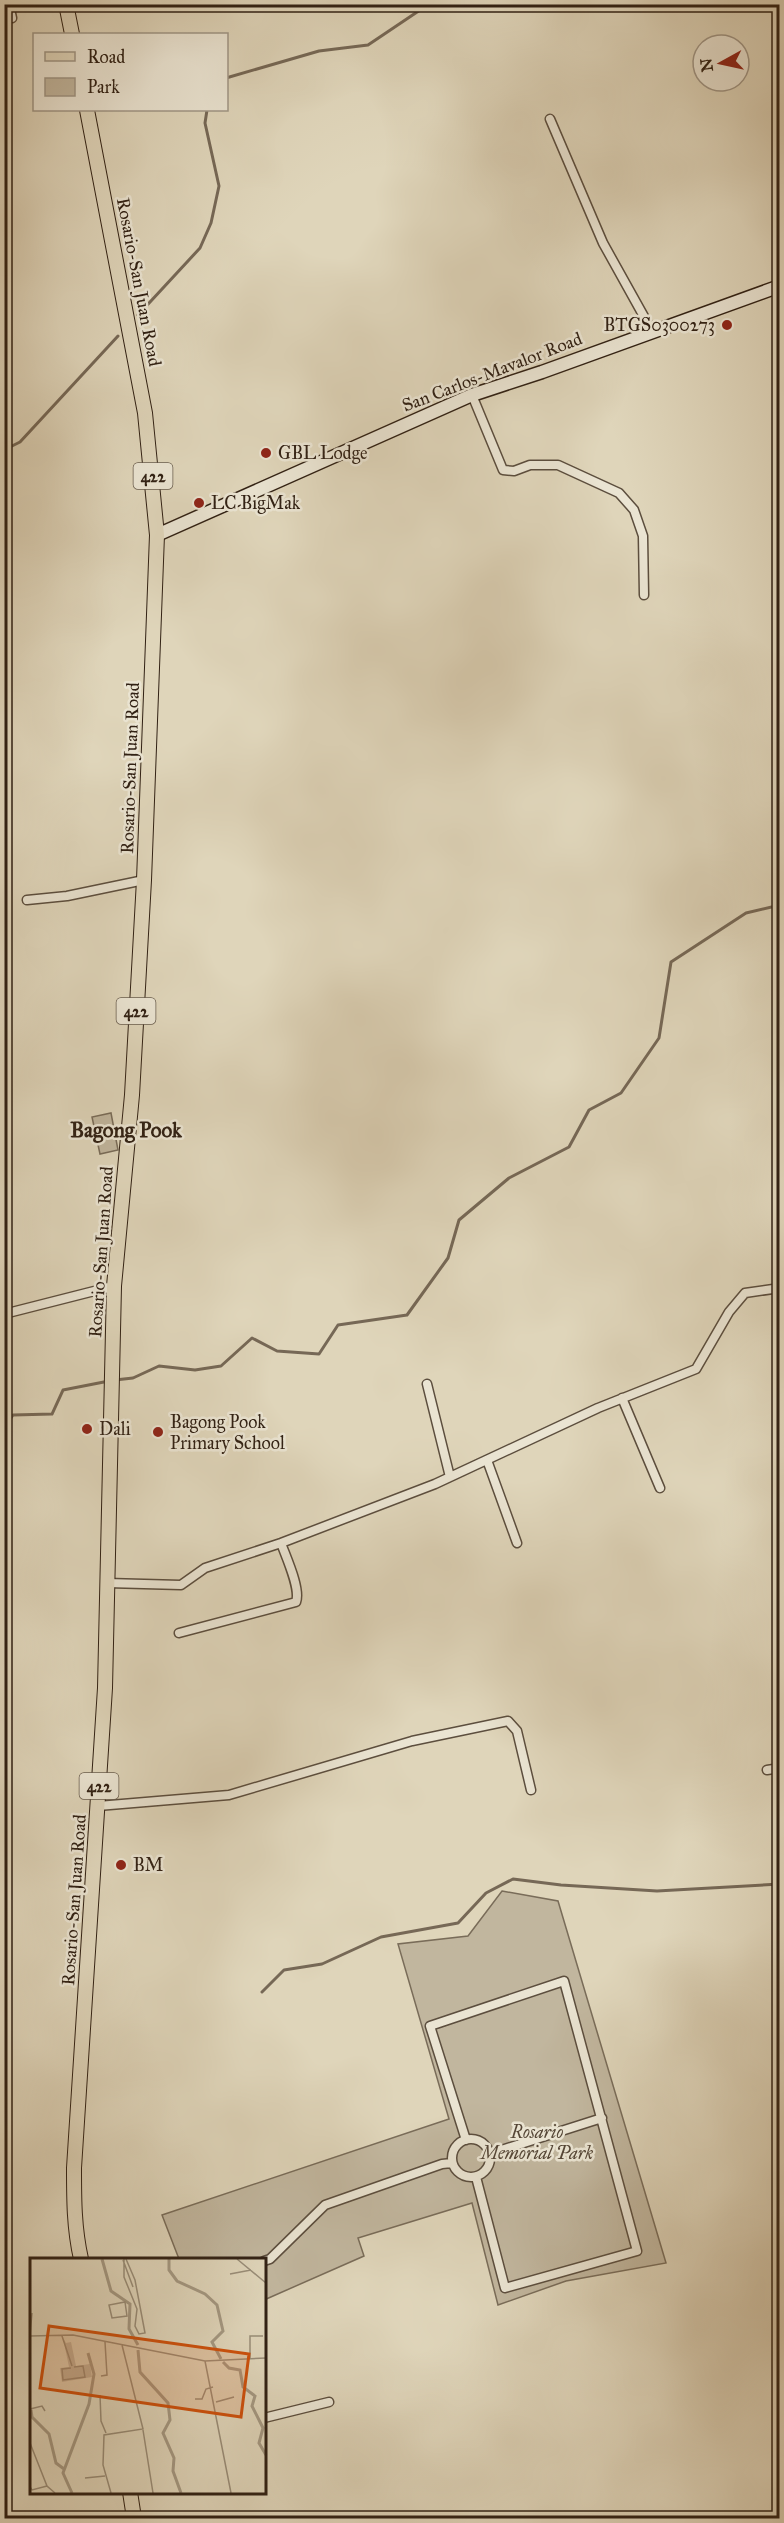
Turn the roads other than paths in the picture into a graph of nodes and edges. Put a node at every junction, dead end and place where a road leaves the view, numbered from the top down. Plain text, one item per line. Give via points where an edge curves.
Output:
1 (9, 4) edge
2 (66, 4) edge
3 (12, 18) dead end
4 (72, 33) edge
5 (87, 111) edge
6 (550, 119) dead end
7 (780, 286) edge
8 (652, 331) junction
9 (472, 394) junction
10 (157, 535) junction
11 (644, 595) dead end
12 (144, 880) junction
13 (27, 900) dead end
14 (114, 1286) junction
15 (780, 1288) edge
16 (4, 1314) edge
17 (427, 1384) dead end
18 (622, 1398) junction
19 (487, 1460) junction
20 (450, 1477) junction
21 (660, 1488) dead end
22 (281, 1543) junction
23 (517, 1543) dead end
24 (107, 1583) junction
25 (179, 1633) dead end
26 (780, 1768) edge
27 (767, 1770) dead end
28 (531, 1790) dead end
29 (98, 1806) junction
30 (602, 2118) junction
31 (465, 2140) junction
32 (489, 2154) junction
33 (452, 2163) junction
34 (476, 2177) junction
35 (81, 2258) edge
36 (266, 2260) edge
37 (329, 2402) dead end
38 (266, 2418) edge
39 (130, 2493) edge
40 (134, 2518) edge

1 - 3 street
2 - 4 main road
5 - 10 main road, Rosario-San Juan Road / 422 via 145,413
6 - 8 street via 603,243
7 - 8 street, San Carlos-Mavalor Road
8 - 9 street, San Carlos-Mavalor Road
9 - 10 street, San Carlos-Mavalor Road
9 - 11 street via 503,470 558,465 619,493 634,510 643,536
10 - 12 main road, Rosario-San Juan Road / 422
12 - 13 street
12 - 14 main road, Rosario-San Juan Road / 422 via 132,1095
14 - 16 street
14 - 24 main road, Rosario-San Juan Road / 422
15 - 18 street via 745,1293 729,1312 696,1369
17 - 20 street
18 - 19 street
18 - 21 street
19 - 20 street
19 - 23 street
20 - 22 street
22 - 24 street via 205,1568 181,1585
22 - 25 street via 297,1588 296,1602
24 - 29 main road, Rosario-San Juan Road / 422
26 - 27 street
28 - 29 street via 517,1731 508,1721 412,1741 229,1795
29 - 35 main road, Rosario-San Juan Road / 422 via 74,2168 76,2238
30 - 31 street via 564,1982 430,2026
30 - 32 street
30 - 34 street via 637,2251 505,2288
31 - 32 street via 478,2140
31 - 33 street via 454,2149
32 - 34 street via 486,2171
33 - 34 street via 458,2173
33 - 36 street via 325,2205
37 - 38 street
39 - 40 main road

